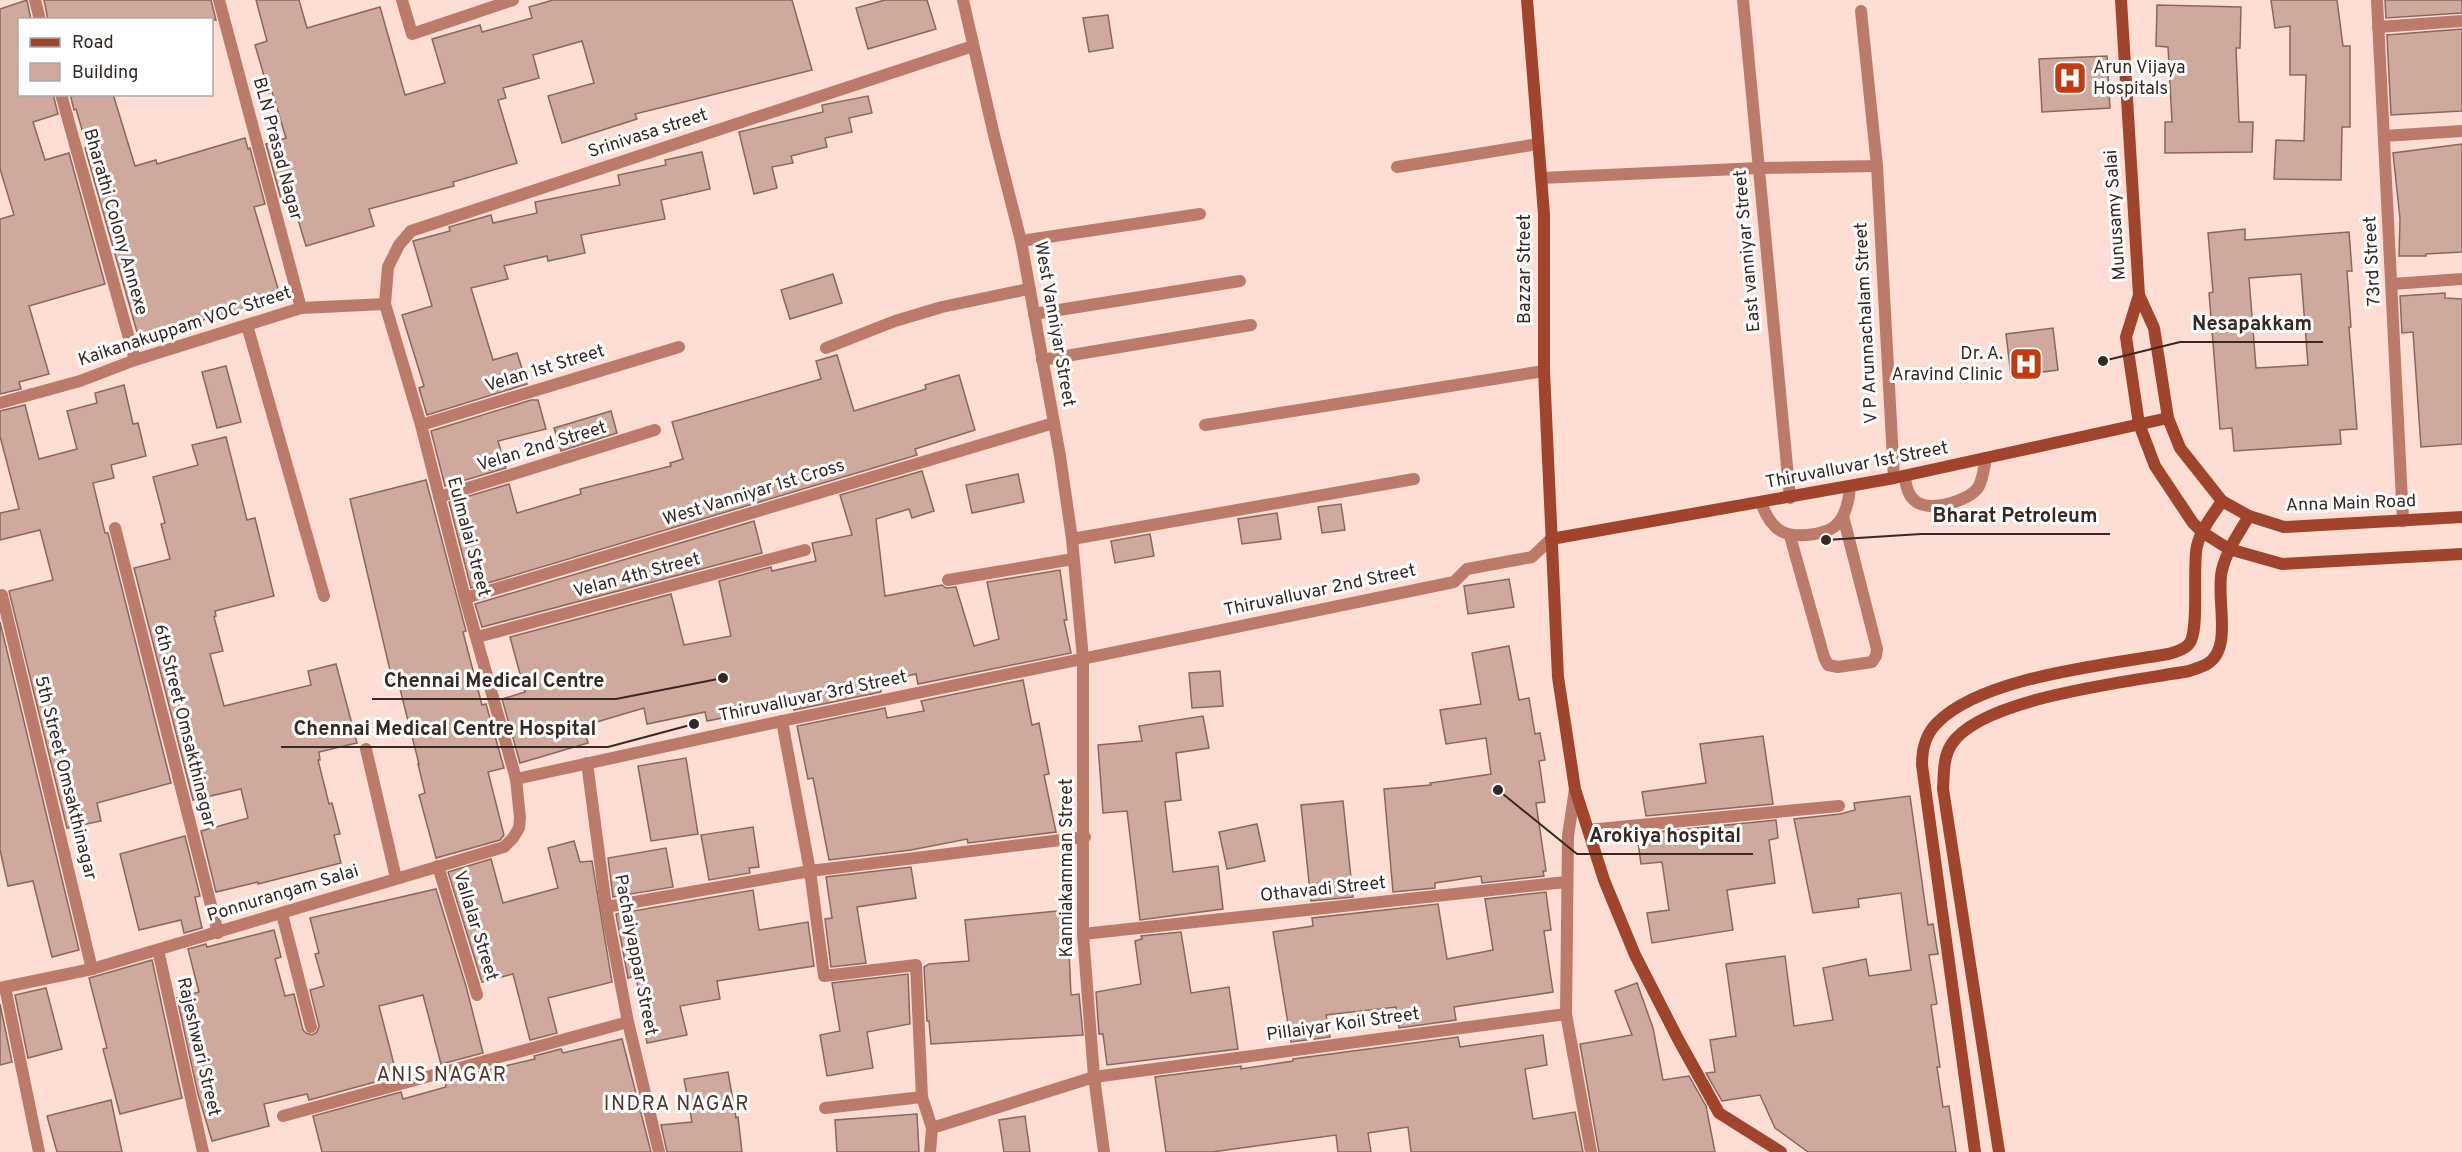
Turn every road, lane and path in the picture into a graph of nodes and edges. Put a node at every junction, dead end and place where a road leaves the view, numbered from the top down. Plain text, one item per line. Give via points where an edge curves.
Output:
1 (35, 0) edge
2 (219, 0) edge
3 (402, 0) edge
4 (513, 0) edge
5 (963, 0) edge
6 (1527, 0) edge
7 (1743, 0) edge
8 (2121, 0) edge
9 (2377, 0) edge
10 (1861, 11) dead end
11 (40, 18) edge
12 (2462, 21) edge
13 (2378, 27) junction
14 (973, 46) junction
15 (62, 96) edge
16 (2462, 131) edge
17 (2384, 136) junction
18 (1538, 144) junction
19 (1877, 166) junction
20 (1397, 167) dead end
21 (1759, 168) junction
22 (1541, 178) junction
23 (1200, 214) dead end
24 (1021, 241) junction
25 (2462, 279) edge
26 (1240, 281) dead end
27 (2392, 284) junction
28 (1028, 289) junction
29 (2139, 295) junction
30 (384, 304) junction
31 (301, 308) junction
32 (1034, 314) junction
33 (247, 325) junction
34 (1251, 325) dead end
35 (679, 347) dead end
36 (826, 348) dead end
37 (135, 360) junction
38 (1042, 360) junction
39 (1544, 371) junction
40 (0, 403) edge
41 (2168, 418) junction
42 (1054, 423) junction
43 (2139, 424) junction
44 (421, 425) junction
45 (1205, 426) dead end
46 (655, 430) dead end
47 (1986, 458) junction
48 (1899, 477) junction
49 (1414, 479) dead end
50 (1850, 487) junction
51 (439, 497) junction
52 (1790, 498) junction
53 (2222, 501) junction
54 (1761, 503) junction
55 (1843, 516) junction
56 (2249, 516) junction
57 (2462, 517) edge
58 (2403, 520) junction
59 (115, 528) dead end
60 (2202, 532) junction
61 (1790, 536) junction
62 (1072, 539) junction
63 (1551, 539) junction
64 (2229, 549) junction
65 (805, 550) dead end
66 (2462, 554) edge
67 (1073, 559) junction
68 (948, 580) dead end
69 (2, 595) dead end
70 (324, 596) dead end
71 (465, 598) junction
72 (477, 637) junction
73 (1083, 659) junction
74 (782, 721) junction
75 (366, 749) dead end
76 (587, 763) junction
77 (516, 779) junction
78 (1575, 789) junction
79 (1839, 806) dead end
80 (1588, 830) junction
81 (1085, 837) junction
82 (438, 867) junction
83 (810, 871) junction
84 (396, 878) junction
85 (1566, 882) junction
86 (606, 907) junction
87 (282, 914) junction
88 (218, 933) junction
89 (1083, 934) junction
90 (158, 950) junction
91 (92, 969) junction
92 (2, 988) edge
93 (477, 995) dead end
94 (1566, 1014) junction
95 (628, 1022) junction
96 (311, 1027) dead end
97 (1094, 1077) junction
98 (922, 1097) junction
99 (825, 1108) dead end
100 (283, 1116) dead end
101 (932, 1128) junction
102 (39, 1152) edge
103 (203, 1152) edge
104 (658, 1152) edge
105 (930, 1152) edge
106 (1104, 1152) edge
107 (1591, 1152) edge
108 (1781, 1152) edge
109 (1975, 1152) edge
110 (1999, 1152) edge

1 - 11 street
2 - 31 street, BLN Prasad Nagar
3 - 4 street via 412,34
5 - 14 street, West Vanniyar Street
6 - 18 street, Bazzar Street
7 - 21 street, East vanniyar Street
8 - 29 street, Munusamy Salai
9 - 13 street, 73rd Street
10 - 19 street, V P Arunnachalam Street
12 - 13 street
13 - 17 street, 73rd Street
14 - 24 street, West Vanniyar Street
14 - 30 street, Srinivasa street via 411,231 388,267
15 - 37 street, Bharathi Colony Annexe
16 - 17 street
17 - 27 street, 73rd Street
18 - 20 street
18 - 22 street, Bazzar Street
19 - 21 street
19 - 48 street, V P Arunnachalam Street
21 - 22 street
21 - 52 street, East vanniyar Street
22 - 39 street, Bazzar Street
23 - 24 street
24 - 28 street, West Vanniyar Street
25 - 27 street
26 - 32 street
27 - 58 street, 73rd Street
28 - 32 street, West Vanniyar Street
28 - 36 street via 942,307
29 - 41 street, Anna Main Road via 2154,328
29 - 43 street, Munusamy Salai via 2126,337
30 - 31 street, Kaikanakuppam VOC Street
30 - 44 street, Eulmalai Street
31 - 33 street, Kaikanakuppam VOC Street
32 - 38 street, West Vanniyar Street
33 - 37 street, Kaikanakuppam VOC Street
33 - 70 street
34 - 38 street
35 - 44 street, Velan 1st Street
37 - 40 street, Kaikanakuppam VOC Street via 80,381
38 - 42 street, West Vanniyar Street
39 - 45 street
39 - 63 street, Bazzar Street
41 - 43 street, Thiruvalluvar 1st Street
41 - 53 street, Anna Main Road via 2180,448
42 - 62 street, West Vanniyar Street
42 - 71 street, West Vanniyar 1st Cross
43 - 47 street, Thiruvalluvar 1st Street
43 - 60 street via 2155,466
44 - 51 street, Eulmalai Street
46 - 51 street, Velan 2nd Street
47 - 48 street, Thiruvalluvar 1st Street
47 - 48 street via 1979,486 1960,500 1944,505 1919,504 1909,496
48 - 50 street, Thiruvalluvar 1st Street
49 - 62 street
50 - 52 street, Thiruvalluvar 1st Street
50 - 55 street
51 - 71 street, Eulmalai Street
52 - 54 street, Thiruvalluvar 1st Street
53 - 56 street, Anna Main Road
53 - 60 street
54 - 61 street via 1767,519
54 - 63 street, Thiruvalluvar 1st Street
55 - 61 street via 1838,525 1826,531
55 - 61 street via 1877,649 1872,662 1828,665
56 - 58 street, Anna Main Road via 2284,527
56 - 64 street
57 - 58 street, Anna Main Road
59 - 88 street, 6th Street Omsakthinagar
60 - 64 street
60 - 109 street via 2196,546 2194,625 2190,643 2183,649 2064,672 2001,689 1953,709 1926,738 1922,765
62 - 67 street, West Vanniyar Street
63 - 73 street, Thiruvalluvar 2nd Street via 1532,557 1467,569 1454,582
63 - 78 street via 1558,677
64 - 66 street via 2282,564
64 - 110 street via 2219,591 2222,638 2216,656 2208,664 2189,671 2063,694 2000,712 1968,726 1946,754 1943,789
65 - 72 street, Velan 4th Street
67 - 68 street
67 - 73 street, West Vanniyar Street
69 - 91 street, 5th Street Omsakthinagar
71 - 72 street, Eulmalai Street
72 - 77 street, Eulmalai Street
73 - 74 street, Thiruvalluvar 3rd Street
73 - 81 street, Kanniakamman Street
74 - 76 street, Thiruvalluvar 3rd Street
74 - 83 street
75 - 84 street
76 - 77 street, Thiruvalluvar 3rd Street
76 - 86 street, Pachaiyappar Street
77 - 82 street, Ponnurangam Salai via 520,818 513,838 504,847
78 - 80 street
78 - 85 street
79 - 80 street
80 - 108 street via 1635,955 1719,1113
81 - 83 street
81 - 89 street, Kanniakamman Street
82 - 84 street, Ponnurangam Salai
82 - 93 street, Vallalar Street
83 - 86 street
83 - 98 street via 824,976 916,965
84 - 87 street, Ponnurangam Salai
85 - 89 street, Othavadi Street
85 - 94 street
86 - 95 street, Pachaiyappar Street
87 - 88 street, Ponnurangam Salai
87 - 96 street
88 - 90 street, Ponnurangam Salai
89 - 97 street, Kanniakamman Street
90 - 91 street, Ponnurangam Salai
90 - 103 street, Rajeshwari Street
91 - 92 street, Ponnurangam Salai
92 - 102 street
94 - 97 street, Pillaiyar Koil Street
94 - 107 street
95 - 100 street
95 - 104 street, Pachaiyappar Street
97 - 101 street, Pillaiyar Koil Street
97 - 106 street, Kanniakamman Street
98 - 99 street
98 - 101 street
101 - 105 street

